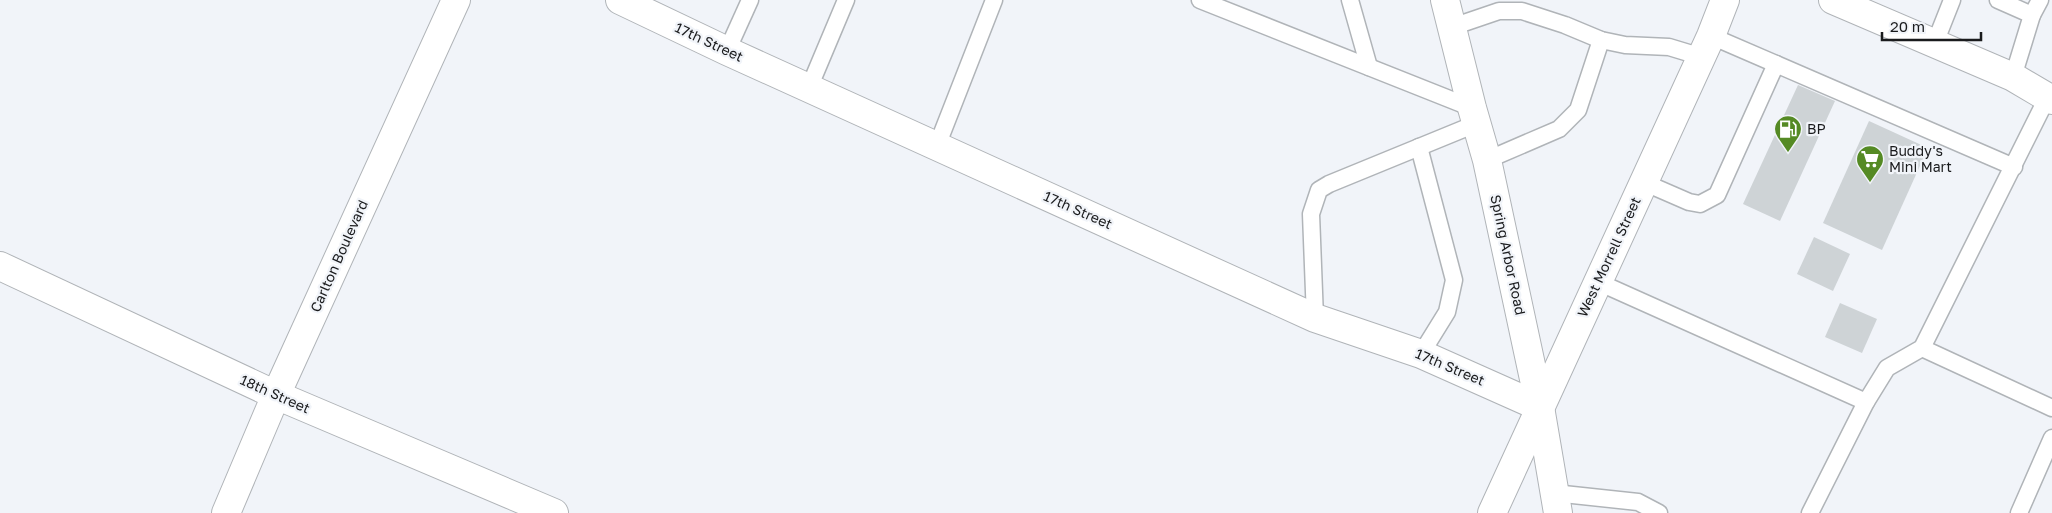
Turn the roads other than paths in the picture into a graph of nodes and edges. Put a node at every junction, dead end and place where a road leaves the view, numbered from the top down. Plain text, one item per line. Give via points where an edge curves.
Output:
1 (456, 0) edge
2 (620, 0) edge
3 (750, 0) edge
4 (846, 0) edge
5 (994, 0) edge
6 (1200, 0) edge
7 (1350, 0) edge
8 (1445, 0) edge
9 (1725, 0) edge
10 (1833, 0) edge
11 (1952, 0) edge
12 (1998, 0) edge
13 (2040, 0) edge
14 (2032, 16) junction
15 (1452, 27) junction
16 (1601, 40) junction
17 (1935, 44) junction
18 (1707, 47) junction
19 (727, 51) junction
20 (1776, 64) junction
21 (1369, 67) junction
22 (2012, 76) junction
23 (809, 88) junction
24 (2049, 99) edge
25 (1475, 116) junction
26 (937, 146) junction
27 (1419, 147) junction
28 (1488, 160) junction
29 (2014, 167) junction
30 (1643, 182) junction
31 (0, 266) edge
32 (1598, 282) junction
33 (1315, 318) junction
34 (1922, 348) junction
35 (1421, 354) junction
36 (276, 396) junction
37 (1866, 402) junction
38 (1540, 407) junction
39 (2052, 408) edge
40 (2052, 438) edge
41 (1556, 503) edge
42 (226, 513) edge
43 (554, 513) edge
44 (1492, 513) edge
45 (1657, 513) edge
46 (1810, 513) edge
47 (2019, 513) edge

1 - 36 street, Carlton Boulevard
2 - 19 street, 17th Street
3 - 19 lane
4 - 23 lane
5 - 26 lane
6 - 21 lane
7 - 21 lane
8 - 15 street, Spring Arbor Road
9 - 18 street, West Morrell Street
10 - 17 street
11 - 17 lane
12 - 14 lane
13 - 14 lane
14 - 22 lane
15 - 16 lane via 1499,11 1522,12
15 - 25 street, Spring Arbor Road
16 - 18 lane via 1624,45
16 - 28 lane via 1578,110 1559,129
17 - 22 street
18 - 20 lane
18 - 30 street, West Morrell Street
19 - 23 street, 17th Street
20 - 29 lane
20 - 30 lane via 1717,195 1700,204
21 - 25 lane
22 - 24 street
23 - 26 street, 17th Street
24 - 29 lane
25 - 27 lane
25 - 28 street, Spring Arbor Road
26 - 33 street, 17th Street
27 - 33 lane via 1318,190 1311,214
27 - 35 lane via 1454,280 1447,312
28 - 38 street, Spring Arbor Road
29 - 34 lane
30 - 32 street, West Morrell Street
31 - 36 street, 18th Street
32 - 37 lane
32 - 38 street, West Morrell Street
33 - 35 street, 17th Street
34 - 37 lane via 1887,368
34 - 39 lane
35 - 38 street, 17th Street
36 - 42 street, Carlton Boulevard
36 - 43 street, 18th Street
37 - 46 lane
38 - 41 street, Spring Arbor Road
38 - 44 street, West Morrell Street
40 - 47 lane
41 - 45 lane via 1638,502

